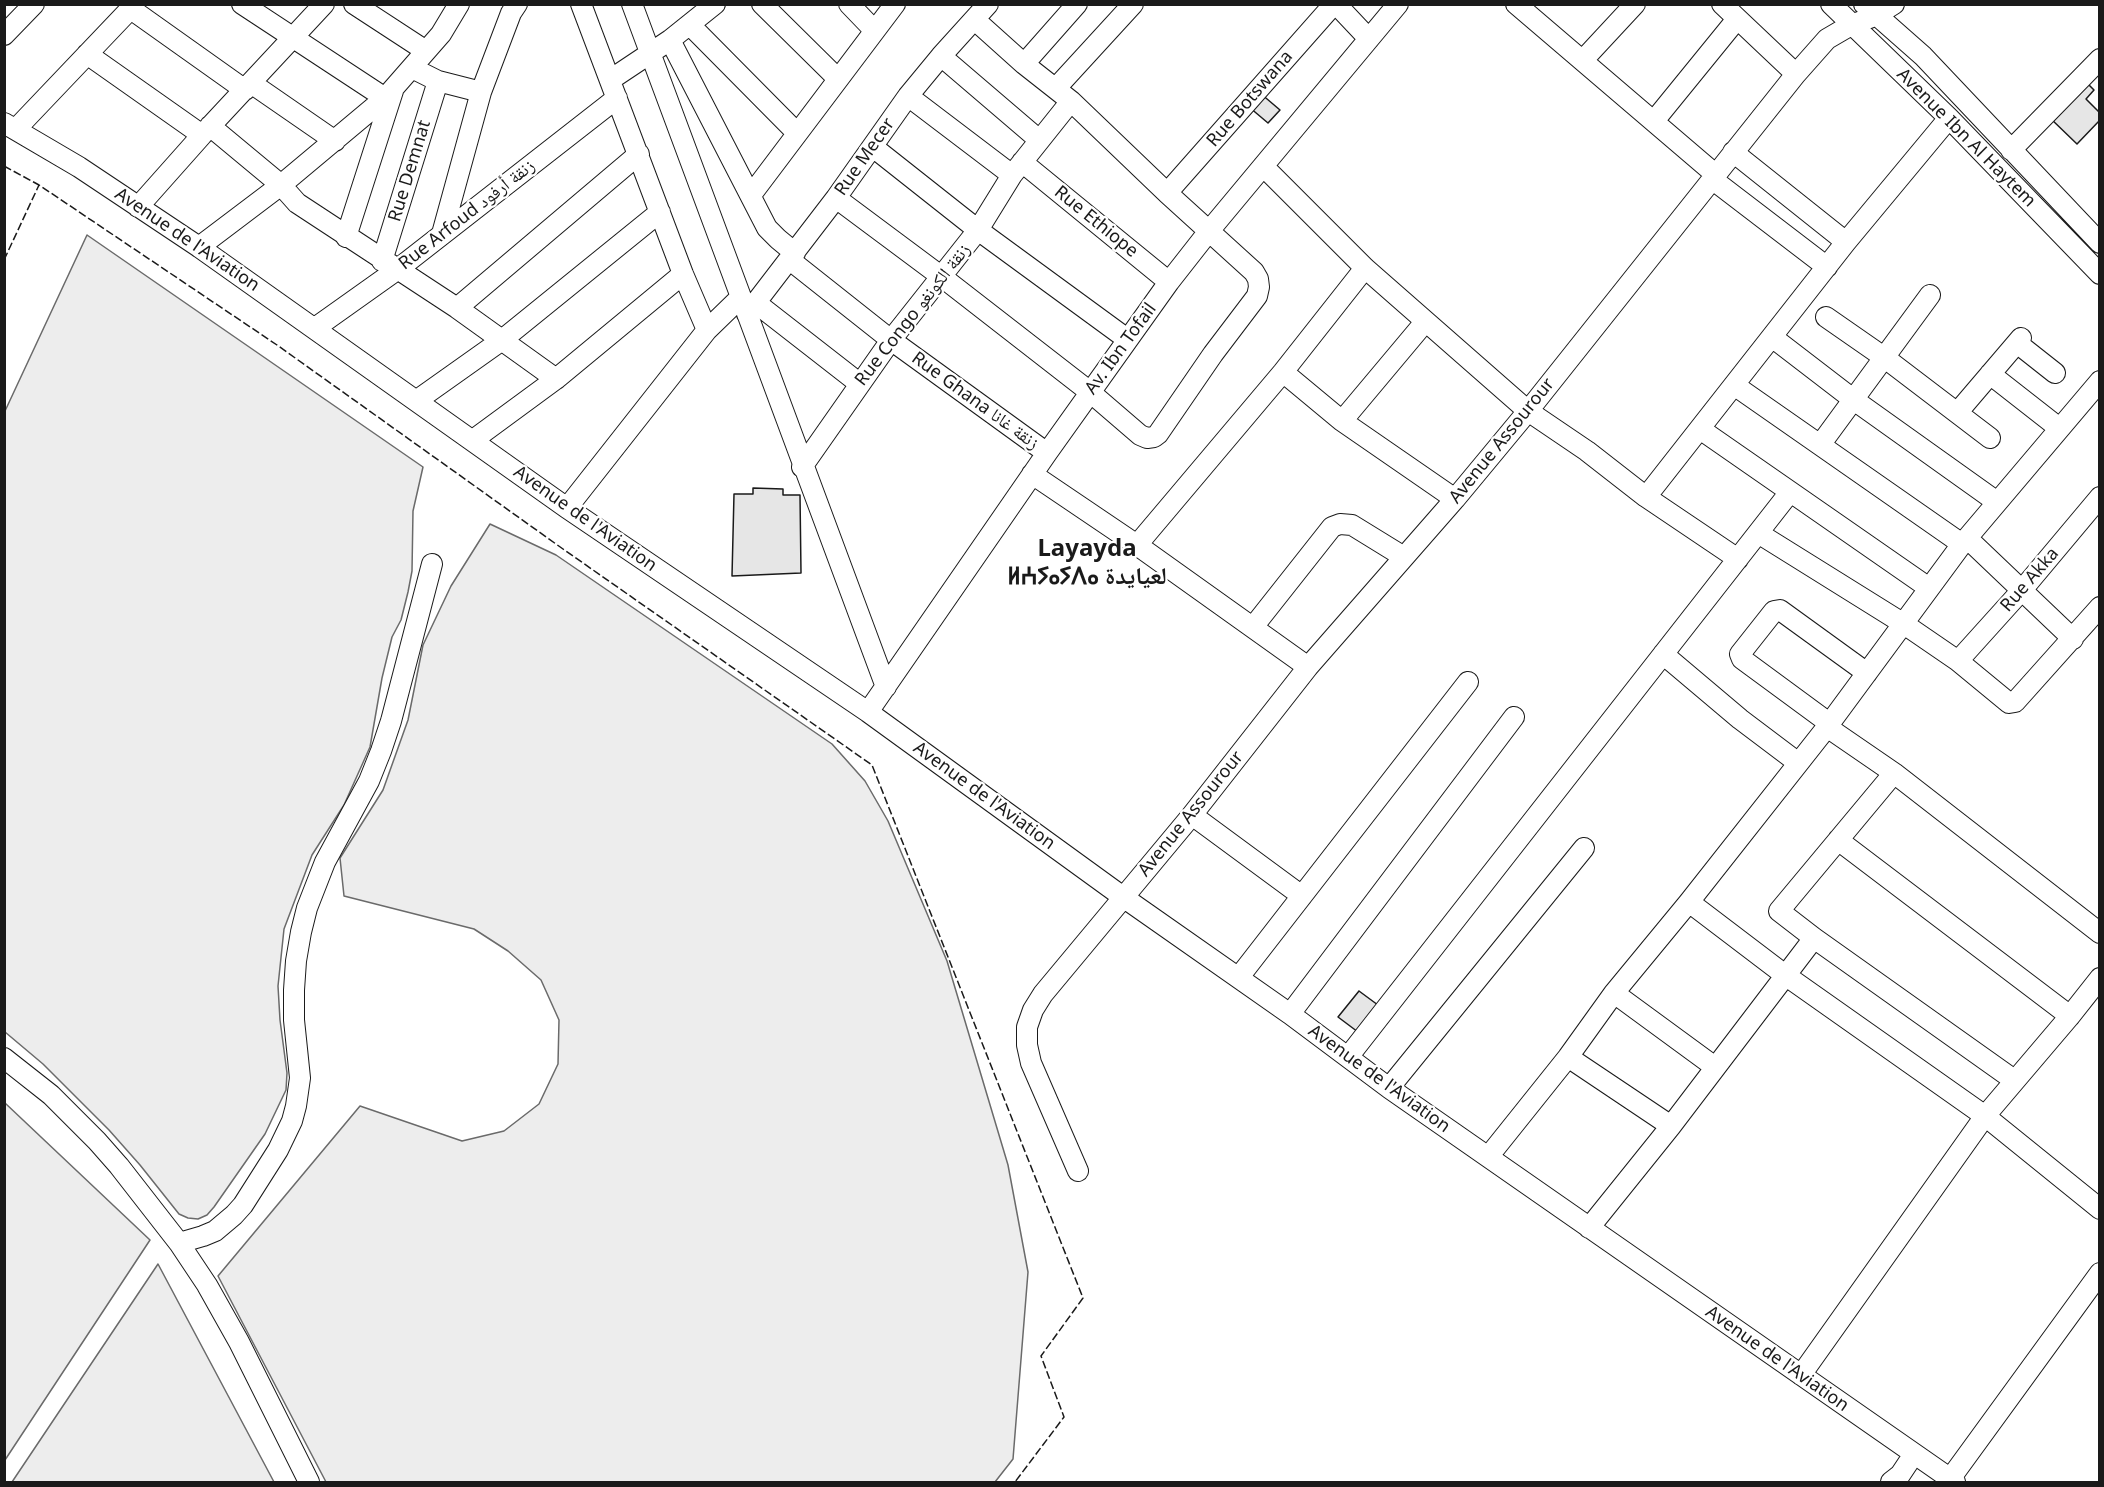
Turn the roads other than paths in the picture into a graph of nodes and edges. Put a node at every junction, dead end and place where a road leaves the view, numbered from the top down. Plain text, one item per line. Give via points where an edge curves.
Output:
1 (34, 4) edge
2 (242, 4) edge
3 (324, 4) edge
4 (354, 4) edge
5 (517, 4) edge
6 (581, 4) edge
7 (632, 4) edge
8 (715, 4) edge
9 (762, 4) edge
10 (849, 4) edge
11 (895, 4) edge
12 (1077, 4) edge
13 (1133, 4) edge
14 (1335, 4) edge
15 (1398, 4) edge
16 (1516, 4) edge
17 (1635, 4) edge
18 (1722, 4) edge
19 (1831, 4) edge
20 (1894, 4) edge
21 (459, 5) edge
22 (133, 7) edge
23 (1869, 10) edge
24 (982, 12) edge
25 (1737, 19) junction
26 (690, 25) junction
27 (1851, 25) junction
28 (874, 30) junction
29 (4, 34) edge
30 (292, 39) junction
31 (1369, 39) junction
32 (670, 40) junction
33 (426, 51) junction
34 (650, 52) junction
35 (87, 54) junction
36 (941, 56) junction
37 (2100, 59) edge
38 (1583, 60) junction
39 (1024, 64) junction
40 (412, 68) junction
41 (1796, 74) junction
42 (837, 78) junction
43 (610, 80) junction
44 (438, 81) junction
45 (248, 87) junction
46 (481, 92) junction
47 (389, 94) junction
48 (1063, 94) junction
49 (908, 96) junction
50 (617, 98) junction
51 (1949, 118) junction
52 (1654, 121) junction
53 (10, 126) edge
54 (206, 131) junction
55 (797, 133) junction
56 (1038, 139) junction
57 (335, 141) junction
58 (873, 147) junction
59 (2011, 150) junction
60 (1733, 152) junction
61 (639, 154) junction
62 (1263, 166) junction
63 (1017, 169) junction
64 (1714, 177) junction
65 (281, 185) junction
66 (1167, 193) junction
67 (751, 195) junction
68 (836, 198) junction
69 (138, 207) junction
70 (660, 213) junction
71 (978, 230) junction
72 (1209, 231) junction
73 (442, 234) junction
74 (346, 237) junction
75 (1846, 242) junction
76 (2100, 243) edge
77 (199, 247) junction
78 (792, 256) junction
79 (390, 265) junction
80 (1827, 267) junction
81 (1365, 268) junction
82 (683, 274) junction
83 (2100, 274) edge
84 (942, 277) junction
85 (1169, 282) junction
86 (1930, 295) dead end
87 (748, 305) junction
88 (457, 308) junction
89 (1826, 317) dead end
90 (1425, 322) junction
91 (315, 328) junction
92 (707, 330) junction
93 (1772, 337) junction
94 (1127, 339) junction
95 (502, 340) junction
96 (891, 340) junction
97 (1885, 358) junction
98 (1283, 372) junction
99 (1990, 374) junction
100 (2055, 374) dead end
101 (556, 379) junction
102 (2100, 381) edge
103 (860, 384) junction
104 (1734, 385) junction
105 (1090, 392) junction
106 (1854, 400) junction
107 (416, 401) junction
108 (1528, 411) junction
109 (1957, 413) junction
110 (1342, 421) junction
111 (2059, 428) junction
112 (1700, 429) junction
113 (1990, 438) dead end
114 (473, 440) junction
115 (1820, 445) junction
116 (1047, 453) junction
117 (802, 466) junction
118 (1032, 474) junction
119 (1790, 492) junction
120 (1646, 497) junction
121 (2100, 497) edge
122 (1455, 499) junction
123 (1996, 502) junction
124 (567, 508) junction
125 (1758, 533) junction
126 (1964, 541) junction
127 (1137, 545) junction
128 (1404, 557) junction
129 (1738, 559) junction
130 (432, 564) dead end
131 (1929, 588) junction
132 (2022, 590) junction
133 (2096, 620) edge
134 (1904, 624) junction
135 (1253, 627) junction
136 (2073, 639) junction
137 (1664, 654) junction
138 (1958, 661) junction
139 (1308, 667) junction
140 (1867, 673) junction
141 (1468, 682) dead end
142 (886, 687) junction
143 (868, 712) junction
144 (1514, 717) dead end
145 (1828, 725) junction
146 (1797, 762) junction
147 (1894, 773) junction
148 (1192, 815) junction
149 (1838, 840) junction
150 (1584, 848) dead end
151 (1302, 896) junction
152 (1123, 897) junction
153 (1689, 902) junction
154 (2100, 933) edge
155 (1814, 938) junction
156 (1785, 975) junction
157 (1239, 977) junction
158 (2100, 978) edge
159 (1614, 993) junction
160 (1290, 1014) junction
161 (2070, 1016) junction
162 (1568, 1057) junction
163 (4, 1058) edge
164 (1348, 1058) junction
165 (1715, 1067) junction
166 (2014, 1080) junction
167 (1389, 1088) junction
168 (1985, 1116) junction
169 (1671, 1126) junction
170 (1488, 1157) junction
171 (1078, 1172) dead end
172 (2100, 1209) edge
173 (1589, 1228) junction
174 (179, 1243) junction
175 (2100, 1273) edge
176 (1801, 1376) junction
177 (1914, 1454) junction
178 (1953, 1481) edge
179 (309, 1482) edge
180 (1891, 1482) edge

1 - 29 street
2 - 30 street
3 - 30 street
4 - 33 street
5 - 46 street
6 - 43 street
7 - 34 street
8 - 26 street
9 - 42 street
10 - 28 street
11 - 28 street
12 - 39 street
13 - 48 street, Rue Congo زنقة الكونغو
14 - 31 street
14 - 66 street, Rue Botswana
15 - 31 street, Av. Ibn Tofail
16 - 38 street
17 - 38 street
18 - 25 street
19 - 27 street, Avenue Ibn Al Haytem
20 - 23 street, Avenue Assourour
21 - 33 street
22 - 35 street
22 - 45 street
23 - 27 street, Avenue Assourour
23 - 59 street, Avenue Ibn Al Haytem via 1923,56
24 - 36 street, Rue Mecer
24 - 39 street
25 - 41 street
25 - 52 street
26 - 32 street
26 - 55 street
27 - 41 street, Avenue Assourour via 1827,39
27 - 51 street, Avenue Ibn Al Haytem
28 - 42 street
30 - 45 street
30 - 47 street
31 - 62 street, Av. Ibn Tofail
32 - 34 street
32 - 67 street, Rue Ghana زنقة غانا
33 - 40 street
34 - 43 street
34 - 87 street
35 - 53 street
35 - 54 street
36 - 49 street, Rue Mecer
36 - 56 street
37 - 59 street
38 - 52 street
39 - 48 street
40 - 44 street
40 - 47 street
41 - 60 street, Avenue Assourour
42 - 55 street
43 - 50 street
44 - 46 street
44 - 79 street, Rue Demnat
45 - 54 street
45 - 57 street
46 - 73 street
47 - 57 street
47 - 74 street
48 - 56 street, Rue Congo زنقة الكونغو
48 - 66 street
49 - 58 street, Rue Mecer
49 - 63 street, Rue Ethiope
50 - 61 street
50 - 73 street, Rue Arfoud زنقة أرفود
51 - 75 street
51 - 83 street, Avenue Ibn Al Haytem
52 - 64 street
53 - 69 street, Avenue de l'Aviation
54 - 65 street
54 - 69 street
55 - 67 street
56 - 63 street, Rue Congo زنقة الكونغو
57 - 65 street
58 - 68 street, Rue Mecer
58 - 71 street
59 - 76 street, Avenue Ibn Al Haytem
60 - 64 street, Avenue Assourour
60 - 75 street
61 - 70 street
61 - 88 street
62 - 72 street, Av. Ibn Tofail
62 - 81 street
63 - 71 street, Rue Congo زنقة الكونغو
63 - 85 street, Rue Ethiope
64 - 80 street
64 - 108 street, Avenue Assourour
65 - 74 street via 297,203
65 - 77 street
66 - 72 street
67 - 78 street, Rue Ghana زنقة غانا via 767,228
68 - 78 street, Rue Mecer
68 - 84 street
69 - 77 street, Avenue de l'Aviation
70 - 82 street
70 - 95 street
71 - 84 street, Rue Congo زنقة الكونغو
71 - 94 street
72 - 85 street, Av. Ibn Tofail
72 - 105 street via 1254,272 1259,287 1257,296 1158,434 1148,438 1140,435
73 - 79 street, Rue Arfoud زنقة أرفود
74 - 79 street
75 - 80 street
77 - 91 street, Avenue de l'Aviation
78 - 87 street, Rue Mecer
78 - 96 street, Rue Ghana زنقة غانا
79 - 88 street
79 - 91 street, Rue Arfoud زنقة أرفود
80 - 93 street
81 - 90 street
81 - 98 street
82 - 92 street
82 - 101 street
84 - 96 street, Rue Congo زنقة الكونغو
84 - 105 street
85 - 94 street, Av. Ibn Tofail
86 - 97 street
87 - 92 street, Rue Mecer
87 - 103 street
87 - 117 street
88 - 95 street
89 - 97 street
90 - 108 street
90 - 110 street
91 - 107 street, Avenue de l'Aviation
92 - 124 street, Rue Mecer
93 - 104 street
93 - 106 street
94 - 105 street, Av. Ibn Tofail
95 - 101 street
95 - 107 street
96 - 103 street, Rue Congo زنقة الكونغو
96 - 116 street, Rue Ghana زنقة غانا
97 - 106 street
97 - 109 street
98 - 110 street
98 - 127 street
99 - 100 street via 2019,340
99 - 109 street
99 - 111 street
101 - 114 street
102 - 111 street
103 - 117 street, Rue Congo زنقة الكونغو
104 - 112 street
104 - 115 street
105 - 116 street, Av. Ibn Tofail
106 - 115 street
106 - 123 street
107 - 114 street, Avenue de l'Aviation
108 - 120 street
108 - 122 street, Avenue Assourour
109 - 113 street
110 - 122 street
111 - 123 street
112 - 119 street
112 - 120 street
114 - 124 street, Avenue de l'Aviation
115 - 126 street
116 - 118 street, Av. Ibn Tofail
117 - 142 street
118 - 127 street
118 - 142 street, Av. Ibn Tofail
119 - 125 street
119 - 131 street
120 - 129 street
121 - 132 street, Rue Akka
122 - 128 street, Avenue Assourour
123 - 126 street
124 - 143 street, Avenue de l'Aviation
125 - 129 street
125 - 134 street
126 - 131 street
126 - 132 street
127 - 135 street
128 - 135 street via 1352,525 1340,524 1332,528
128 - 139 street, Avenue Assourour
129 - 137 street
130 - 174 street via 381,751 325,862 307,908 294,990 300,1078 292,1121 234,1215 214,1231
131 - 134 street
132 - 136 street
132 - 138 street, Rue Akka
133 - 136 street
134 - 138 street
134 - 140 street
135 - 139 street
136 - 138 street via 2012,703
137 - 146 street
137 - 164 street
139 - 148 street, Avenue Assourour
140 - 145 street
140 - 145 street via 1780,610 1774,611 1740,654
141 - 151 street
142 - 143 street, Av. Ibn Tofail
143 - 152 street, Avenue de l'Aviation
144 - 160 street
145 - 146 street
145 - 147 street
146 - 153 street
147 - 149 street
147 - 154 street
148 - 151 street
148 - 152 street, Avenue Assourour
149 - 155 street via 1779,911
149 - 161 street
150 - 167 street
151 - 157 street
152 - 157 street, Avenue de l'Aviation
152 - 171 street, Avenue Assourour via 1044,994 1027,1027 1031,1063
153 - 156 street
153 - 159 street
155 - 156 street
155 - 166 street
156 - 165 street
156 - 168 street
157 - 160 street, Avenue de l'Aviation
158 - 161 street
159 - 162 street
159 - 165 street
160 - 164 street, Avenue de l'Aviation
161 - 166 street
162 - 169 street
162 - 170 street
163 - 174 street via 51,1095 97,1141
164 - 167 street, Avenue de l'Aviation
165 - 169 street
166 - 168 street
167 - 170 street, Avenue de l'Aviation
168 - 172 street
168 - 176 street
169 - 173 street
170 - 173 street, Avenue de l'Aviation
173 - 176 street, Avenue de l'Aviation
174 - 179 street via 239,1342
175 - 178 street
176 - 177 street, Avenue de l'Aviation
177 - 178 street, Avenue de l'Aviation
177 - 180 street

